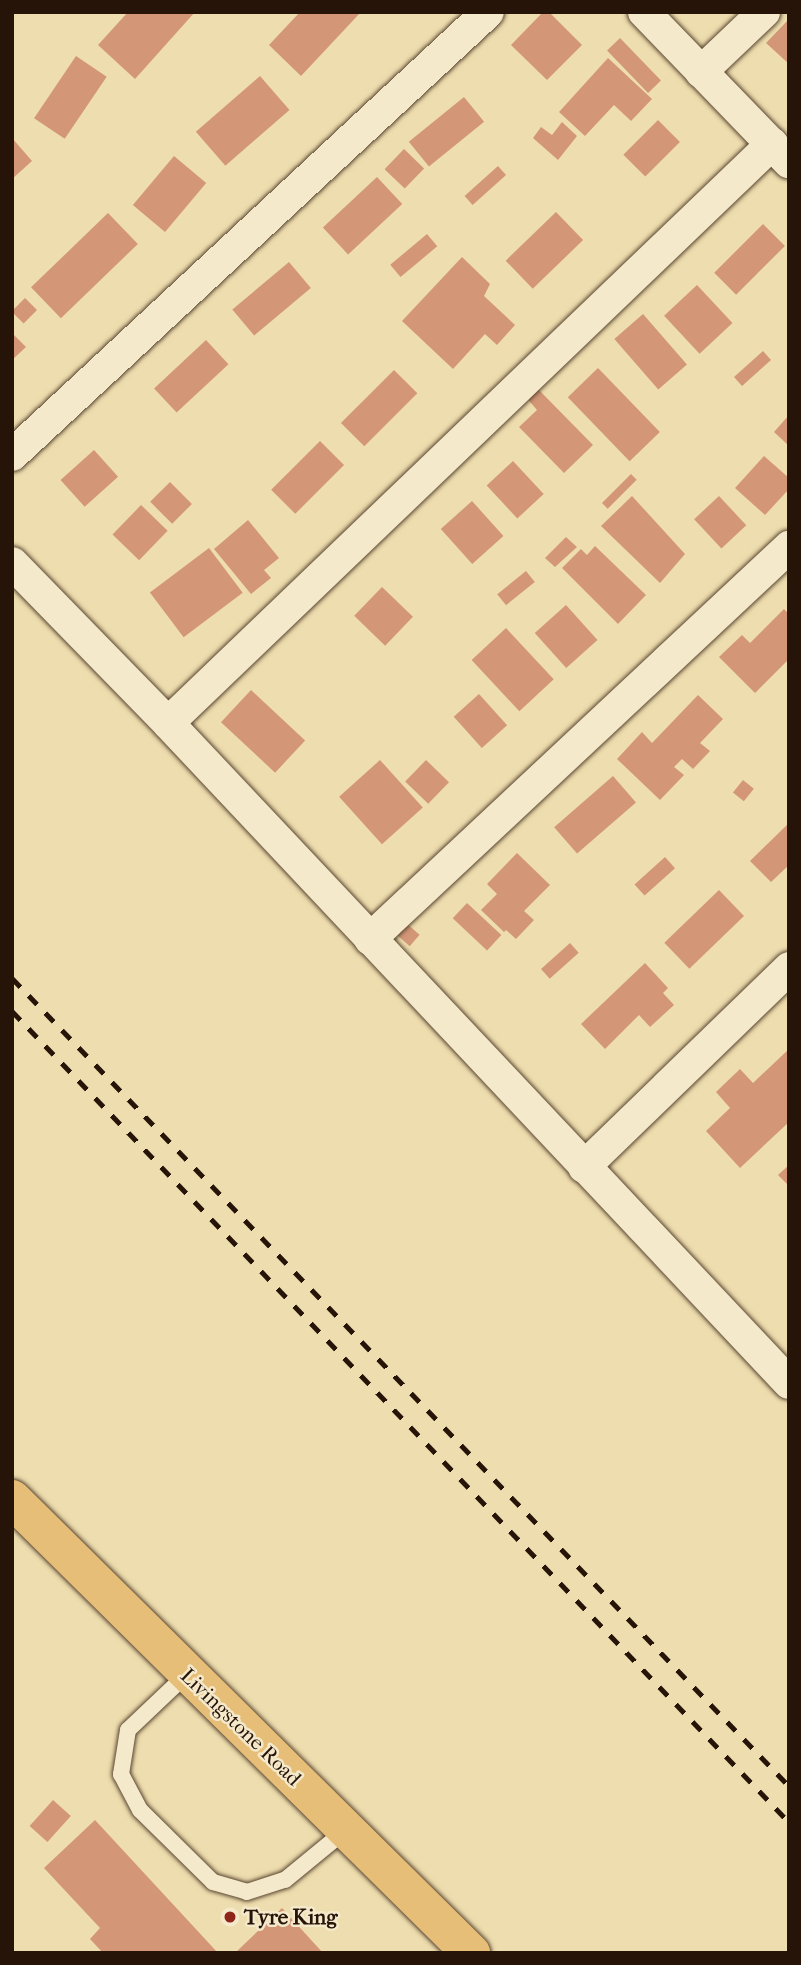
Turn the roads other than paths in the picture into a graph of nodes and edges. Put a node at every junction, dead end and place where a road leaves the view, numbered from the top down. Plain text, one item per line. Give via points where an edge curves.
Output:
1 (488, 12) edge
2 (644, 12) edge
3 (764, 12) edge
4 (701, 72) junction
5 (780, 153) edge
6 (12, 455) edge
7 (789, 547) edge
8 (12, 563) edge
9 (168, 723) junction
10 (370, 939) junction
11 (789, 968) edge
12 (584, 1167) junction
13 (789, 1383) edge
14 (12, 1499) edge
15 (187, 1674) junction
16 (347, 1829) junction
17 (471, 1953) edge

1 - 6 street
2 - 4 street
3 - 4 street
4 - 5 street
5 - 9 street
7 - 10 street
8 - 9 street
9 - 10 street
10 - 12 street
11 - 12 street
12 - 13 street
14 - 15 highway, Livingstone Road
15 - 16 highway, Livingstone Road
15 - 16 lane via 128,1730 121,1774 140,1810 213,1882 247,1892 285,1880
16 - 17 highway, Livingstone Road

